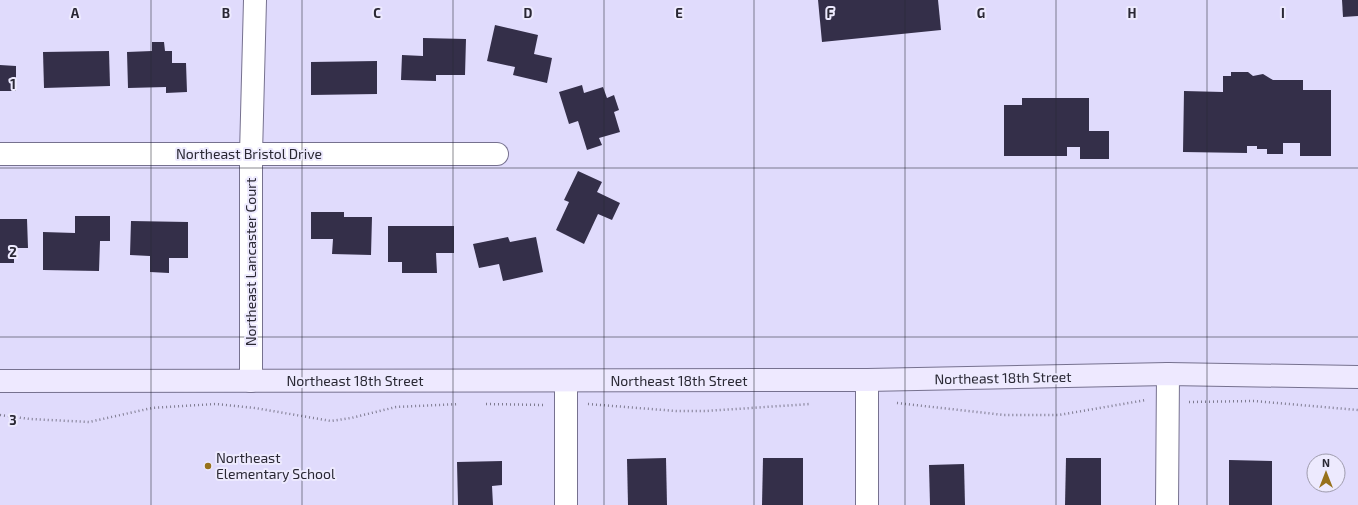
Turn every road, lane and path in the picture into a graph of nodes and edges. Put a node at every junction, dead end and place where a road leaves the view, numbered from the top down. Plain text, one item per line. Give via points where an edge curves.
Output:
1 (255, 0) edge
2 (0, 154) edge
3 (251, 154) junction
4 (497, 154) dead end
5 (1168, 374) junction
6 (1358, 376) edge
7 (0, 381) edge
8 (250, 381) junction
9 (566, 381) junction
10 (867, 390) junction
11 (1168, 402) junction
12 (466, 404) dead end
13 (479, 404) dead end
14 (813, 404) dead end
15 (566, 405) junction
16 (1358, 410) edge
17 (0, 415) edge
18 (566, 505) edge
19 (867, 505) edge
20 (1168, 505) edge

1 - 3 street, Northeast Lancaster Court
2 - 3 street, Northeast Bristol Drive
3 - 4 street, Northeast Bristol Drive
3 - 8 street, Northeast Lancaster Court
5 - 6 main road, Northeast 18th Street
5 - 10 main road, Northeast 18th Street
5 - 11 street
7 - 8 main road, Northeast 18th Street
8 - 9 main road, Northeast 18th Street
9 - 10 main road, Northeast 18th Street
9 - 15 street
10 - 11 path via 1004,414 1059,414 1144,400
10 - 19 street
11 - 16 path via 1254,401
11 - 20 street
12 - 17 path via 396,407 332,421 216,404 152,408 89,422
13 - 15 path
14 - 15 path via 706,411 596,404
15 - 18 street

